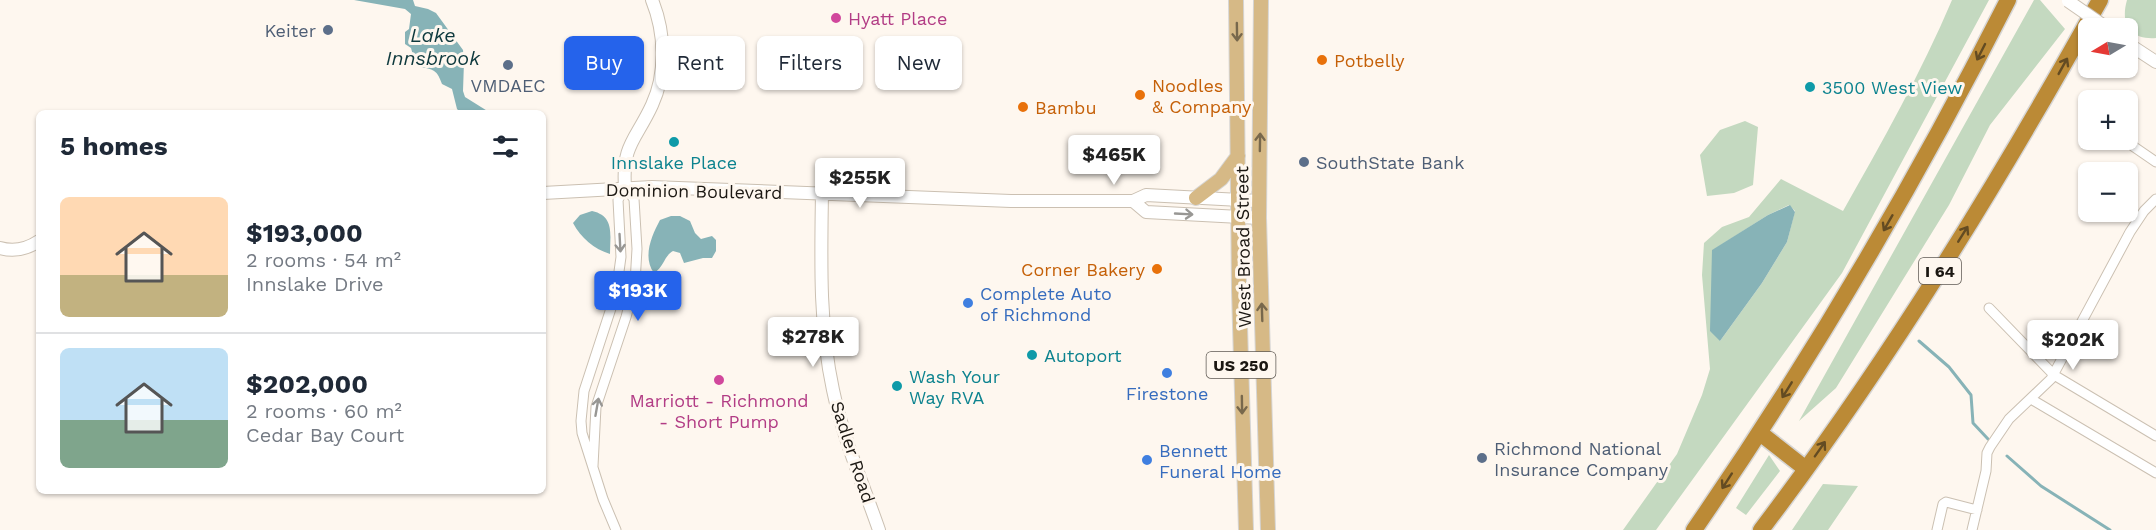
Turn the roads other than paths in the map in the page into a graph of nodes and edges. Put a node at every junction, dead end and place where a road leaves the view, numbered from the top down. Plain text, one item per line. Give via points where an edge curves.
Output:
1 (652, 0) edge
2 (1236, 0) edge
3 (1261, 0) edge
4 (2008, 0) edge
5 (2068, 0) edge
6 (2100, 0) edge
7 (2093, 18) edge
8 (2138, 50) edge
9 (2156, 62) edge
10 (2138, 150) edge
11 (1238, 156) junction
12 (2156, 162) edge
13 (625, 187) junction
14 (546, 192) edge
15 (822, 193) junction
16 (1196, 198) junction
17 (2156, 199) edge
18 (1238, 200) junction
19 (1133, 201) junction
20 (1259, 201) junction
21 (1238, 216) junction
22 (1259, 218) junction
23 (36, 242) edge
24 (0, 248) edge
25 (1989, 308) dead end
26 (2054, 375) junction
27 (2031, 399) junction
28 (1760, 433) junction
29 (2156, 436) edge
30 (2156, 460) edge
31 (593, 466) junction
32 (1806, 469) junction
33 (2153, 471) edge
34 (1977, 510) junction
35 (616, 530) edge
36 (879, 530) edge
37 (1246, 530) edge
38 (1268, 530) edge
39 (1694, 530) edge
40 (1761, 530) edge
41 (1937, 530) edge
42 (1972, 530) edge

1 - 13 street via 662,36 662,72 654,102 626,152
2 -> 11 main road, West Broad Street / US 250
20 -> 3 main road, West Broad Street / US 250
4 -> 28 highway via 1865,263
5 - 7 street, bridge
32 -> 6 highway, I 64 via 1977,211
8 - 9 street
10 - 12 street
11 - 16 main road via 1221,179
11 - 18 main road, West Broad Street / US 250
13 - 14 street, Dominion Boulevard
13 - 15 street, Dominion Boulevard
13 -> 31 street via 618,200 621,257 616,293 582,406 582,433
31 -> 13 street via 596,407 635,283 634,199
15 - 19 street, Dominion Boulevard via 1011,201
15 - 36 street, Sadler Road via 821,298 827,360 842,427
16 - 18 street, Dominion Boulevard
16 - 19 street, Dominion Boulevard via 1146,195
17 - 26 street via 2130,232
18 - 20 street, Dominion Boulevard
18 - 21 main road, West Broad Street / US 250
19 -> 21 street, Dominion Boulevard via 1146,212
20 - 22 main road, West Broad Street / US 250
21 - 22 street, Dominion Boulevard
21 -> 37 main road, West Broad Street / US 250
38 -> 22 main road, West Broad Street / US 250
23 - 24 street via 23,249
25 - 26 street
26 - 27 street
26 - 29 street
27 - 33 street
27 - 34 street via 2009,419 1987,453
28 - 32 highway
28 -> 39 highway
30 - 33 street
31 - 35 street
32 - 40 highway, I 64
34 - 41 street via 1946,502
34 - 42 street

